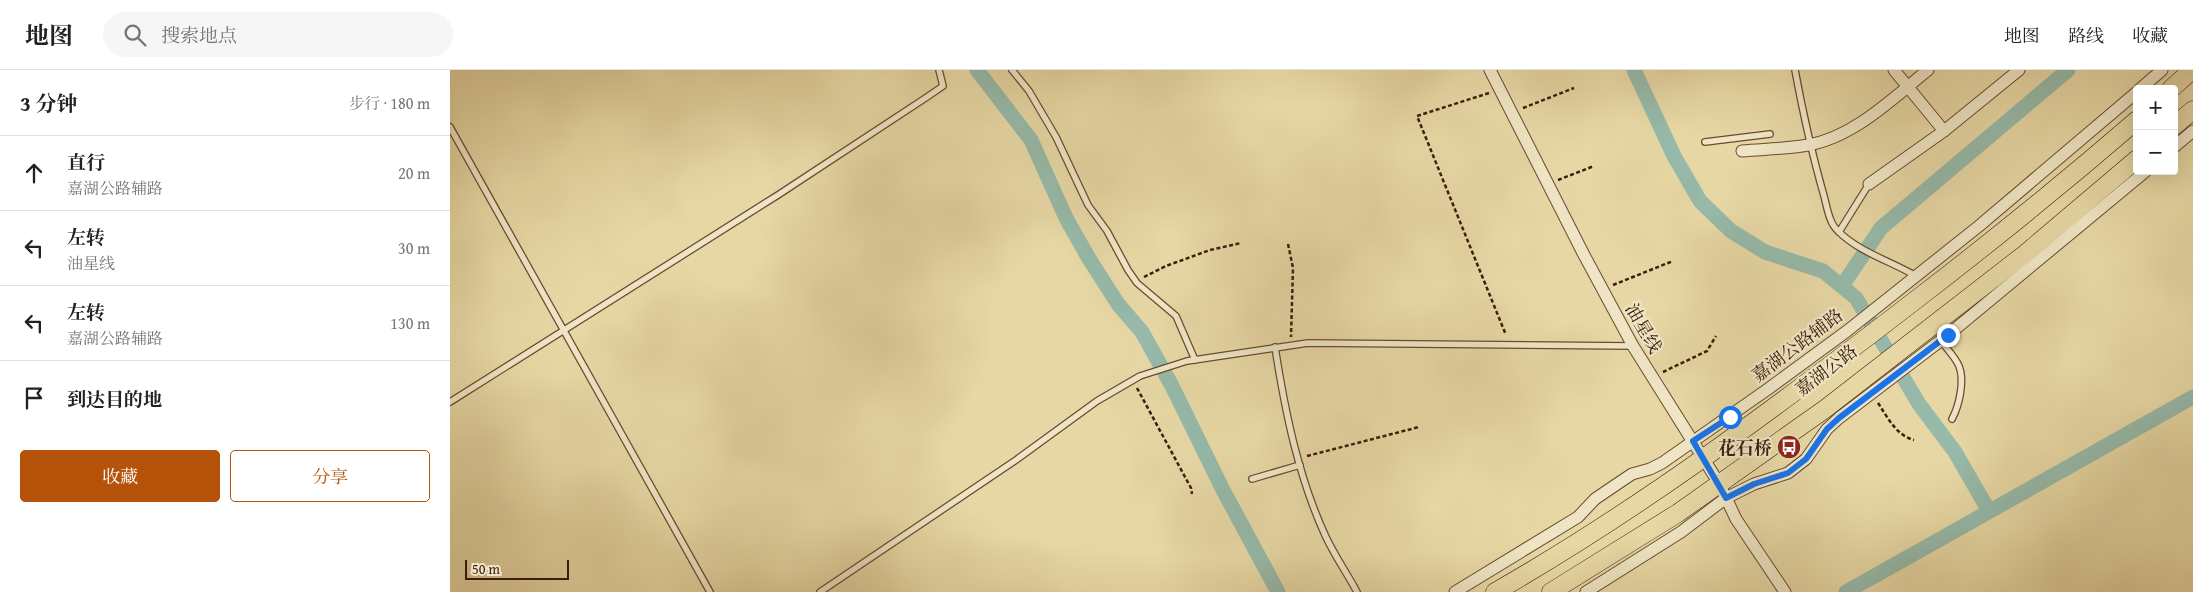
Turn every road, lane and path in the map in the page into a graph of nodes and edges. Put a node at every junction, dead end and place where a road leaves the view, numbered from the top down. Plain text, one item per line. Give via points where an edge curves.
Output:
1 (939, 70) edge
2 (1012, 70) edge
3 (1490, 70) edge
4 (1795, 70) edge
5 (1894, 70) edge
6 (1928, 70) edge
7 (2019, 70) edge
8 (2162, 70) edge
9 (2192, 70) edge
10 (2145, 85) edge
11 (2175, 85) edge
12 (1908, 86) junction
13 (1574, 88) dead end
14 (1500, 90) junction
15 (2133, 95) edge
16 (2193, 110) edge
17 (1512, 112) junction
18 (2133, 123) edge
19 (2178, 123) edge
20 (450, 127) edge
21 (1944, 131) junction
22 (2193, 131) edge
23 (1770, 134) dead end
24 (1749, 137) junction
25 (1705, 142) dead end
26 (2178, 144) edge
27 (1809, 145) junction
28 (1747, 151) joint
29 (2133, 162) edge
30 (1594, 166) dead end
31 (2141, 175) edge
32 (1869, 184) joint
33 (1548, 185) junction
34 (1839, 232) junction
35 (1241, 243) dead end
36 (1288, 244) dead end
37 (1673, 261) dead end
38 (1916, 276) junction
39 (1137, 283) junction
40 (1602, 290) junction
41 (564, 329) junction
42 (1716, 336) dead end
43 (1506, 344) junction
44 (1936, 344) junction
45 (1291, 345) junction
46 (1633, 346) junction
47 (1275, 347) junction
48 (1195, 360) junction
49 (1652, 377) junction
50 (1132, 380) junction
51 (1875, 392) junction
52 (450, 402) edge
53 (1952, 419) dead end
54 (1419, 427) dead end
55 (1914, 440) dead end
56 (1693, 441) junction
57 (1703, 459) junction
58 (1299, 462) junction
59 (1252, 479) dead end
60 (1723, 492) junction
61 (1192, 494) dead end
62 (710, 592) edge
63 (820, 592) edge
64 (1357, 592) edge
65 (1455, 592) edge
66 (1495, 592) edge
67 (1551, 592) edge
68 (1586, 592) edge
69 (1786, 592) edge

1 - 41 lane via 943,86 770,200
2 - 39 lane via 1029,91 1056,137 1088,205
3 - 14 street, 油星线
4 - 27 lane
5 - 12 street
6 - 12 street
7 - 21 street
8 - 10 street
9 - 11 main road
12 - 21 street
12 - 27 street via 1859,124
13 - 17 path
14 - 17 street, 油星线
14 - 43 path via 1417,116 1506,334
15 - 38 street, 嘉湖公路辅路
16 - 19 main road
17 - 33 street, 油星线
18 - 57 main road, 嘉湖公路 via 2025,215 1858,346
20 - 41 lane
21 - 32 street
22 - 26 street
23 - 24 lane
24 - 25 lane
24 - 28 lane
27 - 28 street
27 - 34 lane via 1834,228
29 - 60 main road, 嘉湖公路 via 2025,254 1871,372
30 - 33 path
31 - 44 street
32 - 34 lane
33 - 40 street, 油星线
34 - 38 lane via 1876,257
35 - 39 path via 1166,266
36 - 45 path via 1293,268
37 - 40 path
38 - 56 street, 嘉湖公路辅路 via 1847,331
39 - 48 lane via 1176,316
40 - 46 street, 油星线
41 - 52 lane
41 - 62 lane
42 - 49 path via 1707,351
43 - 45 lane
43 - 46 lane
44 - 51 street
44 - 53 lane via 1960,367 1958,408
45 - 47 lane
46 - 49 street, 油星线
47 - 48 lane
47 - 58 lane via 1289,431
48 - 50 lane
49 - 56 street, 油星线
50 - 61 path
50 - 63 lane
51 - 55 path via 1897,431
51 - 60 street via 1827,429 1806,459 1788,473
54 - 58 path
56 - 57 street, 油星线
56 - 65 street, 嘉湖公路辅路 via 1650,469 1632,474 1596,499 1578,517
57 - 60 street, 油星线
57 - 66 main road, 嘉湖公路 via 1594,532
58 - 59 lane
58 - 64 lane via 1325,535
60 - 67 main road, 嘉湖公路
60 - 68 street via 1682,532
60 - 69 street, 油星线 via 1736,519

